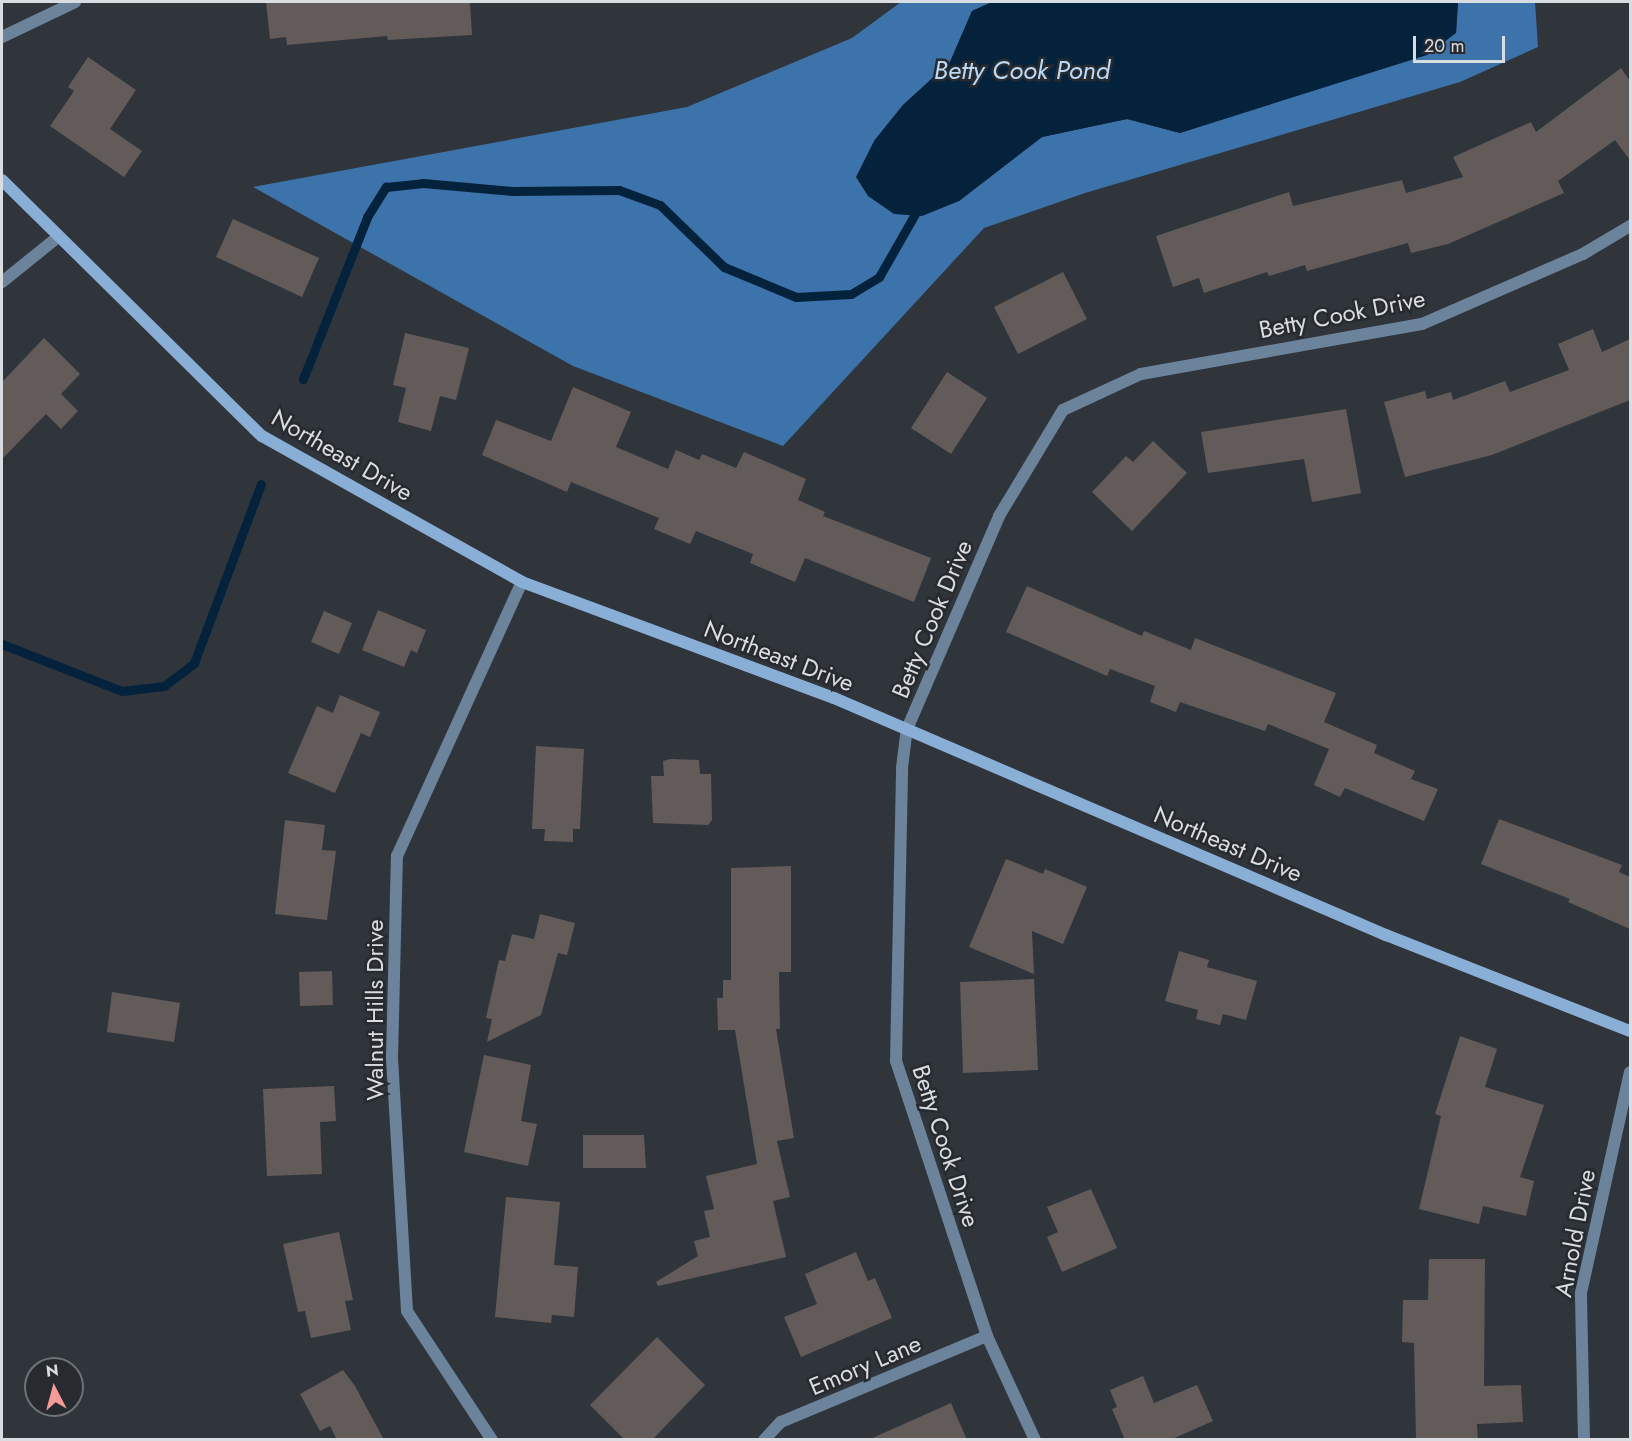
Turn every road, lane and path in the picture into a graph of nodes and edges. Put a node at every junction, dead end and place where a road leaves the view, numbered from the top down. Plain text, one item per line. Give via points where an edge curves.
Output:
1 (75, 2) edge
2 (2, 37) edge
3 (2, 180) edge
4 (1630, 226) edge
5 (58, 237) junction
6 (2, 282) edge
7 (522, 582) junction
8 (908, 729) junction
9 (1630, 1031) edge
10 (1630, 1072) edge
11 (987, 1336) junction
12 (492, 1440) edge
13 (764, 1440) edge
14 (1035, 1440) edge
15 (1584, 1440) edge

1 - 2 street
3 - 5 street, Northeast Drive
4 - 8 street, Betty Cook Drive via 1582,254 1422,324 1142,374 1063,410 999,516
5 - 6 street
5 - 7 street, Northeast Drive via 262,435
7 - 8 street, Northeast Drive
7 - 12 street, Walnut Hills Drive via 398,856 392,1058 407,1311
8 - 9 street, Northeast Drive via 1386,935
8 - 11 street, Betty Cook Drive via 902,768 896,1061
10 - 15 street, Arnold Drive via 1581,1293
11 - 13 street, Emory Lane via 781,1422
11 - 14 street, Betty Cook Drive

